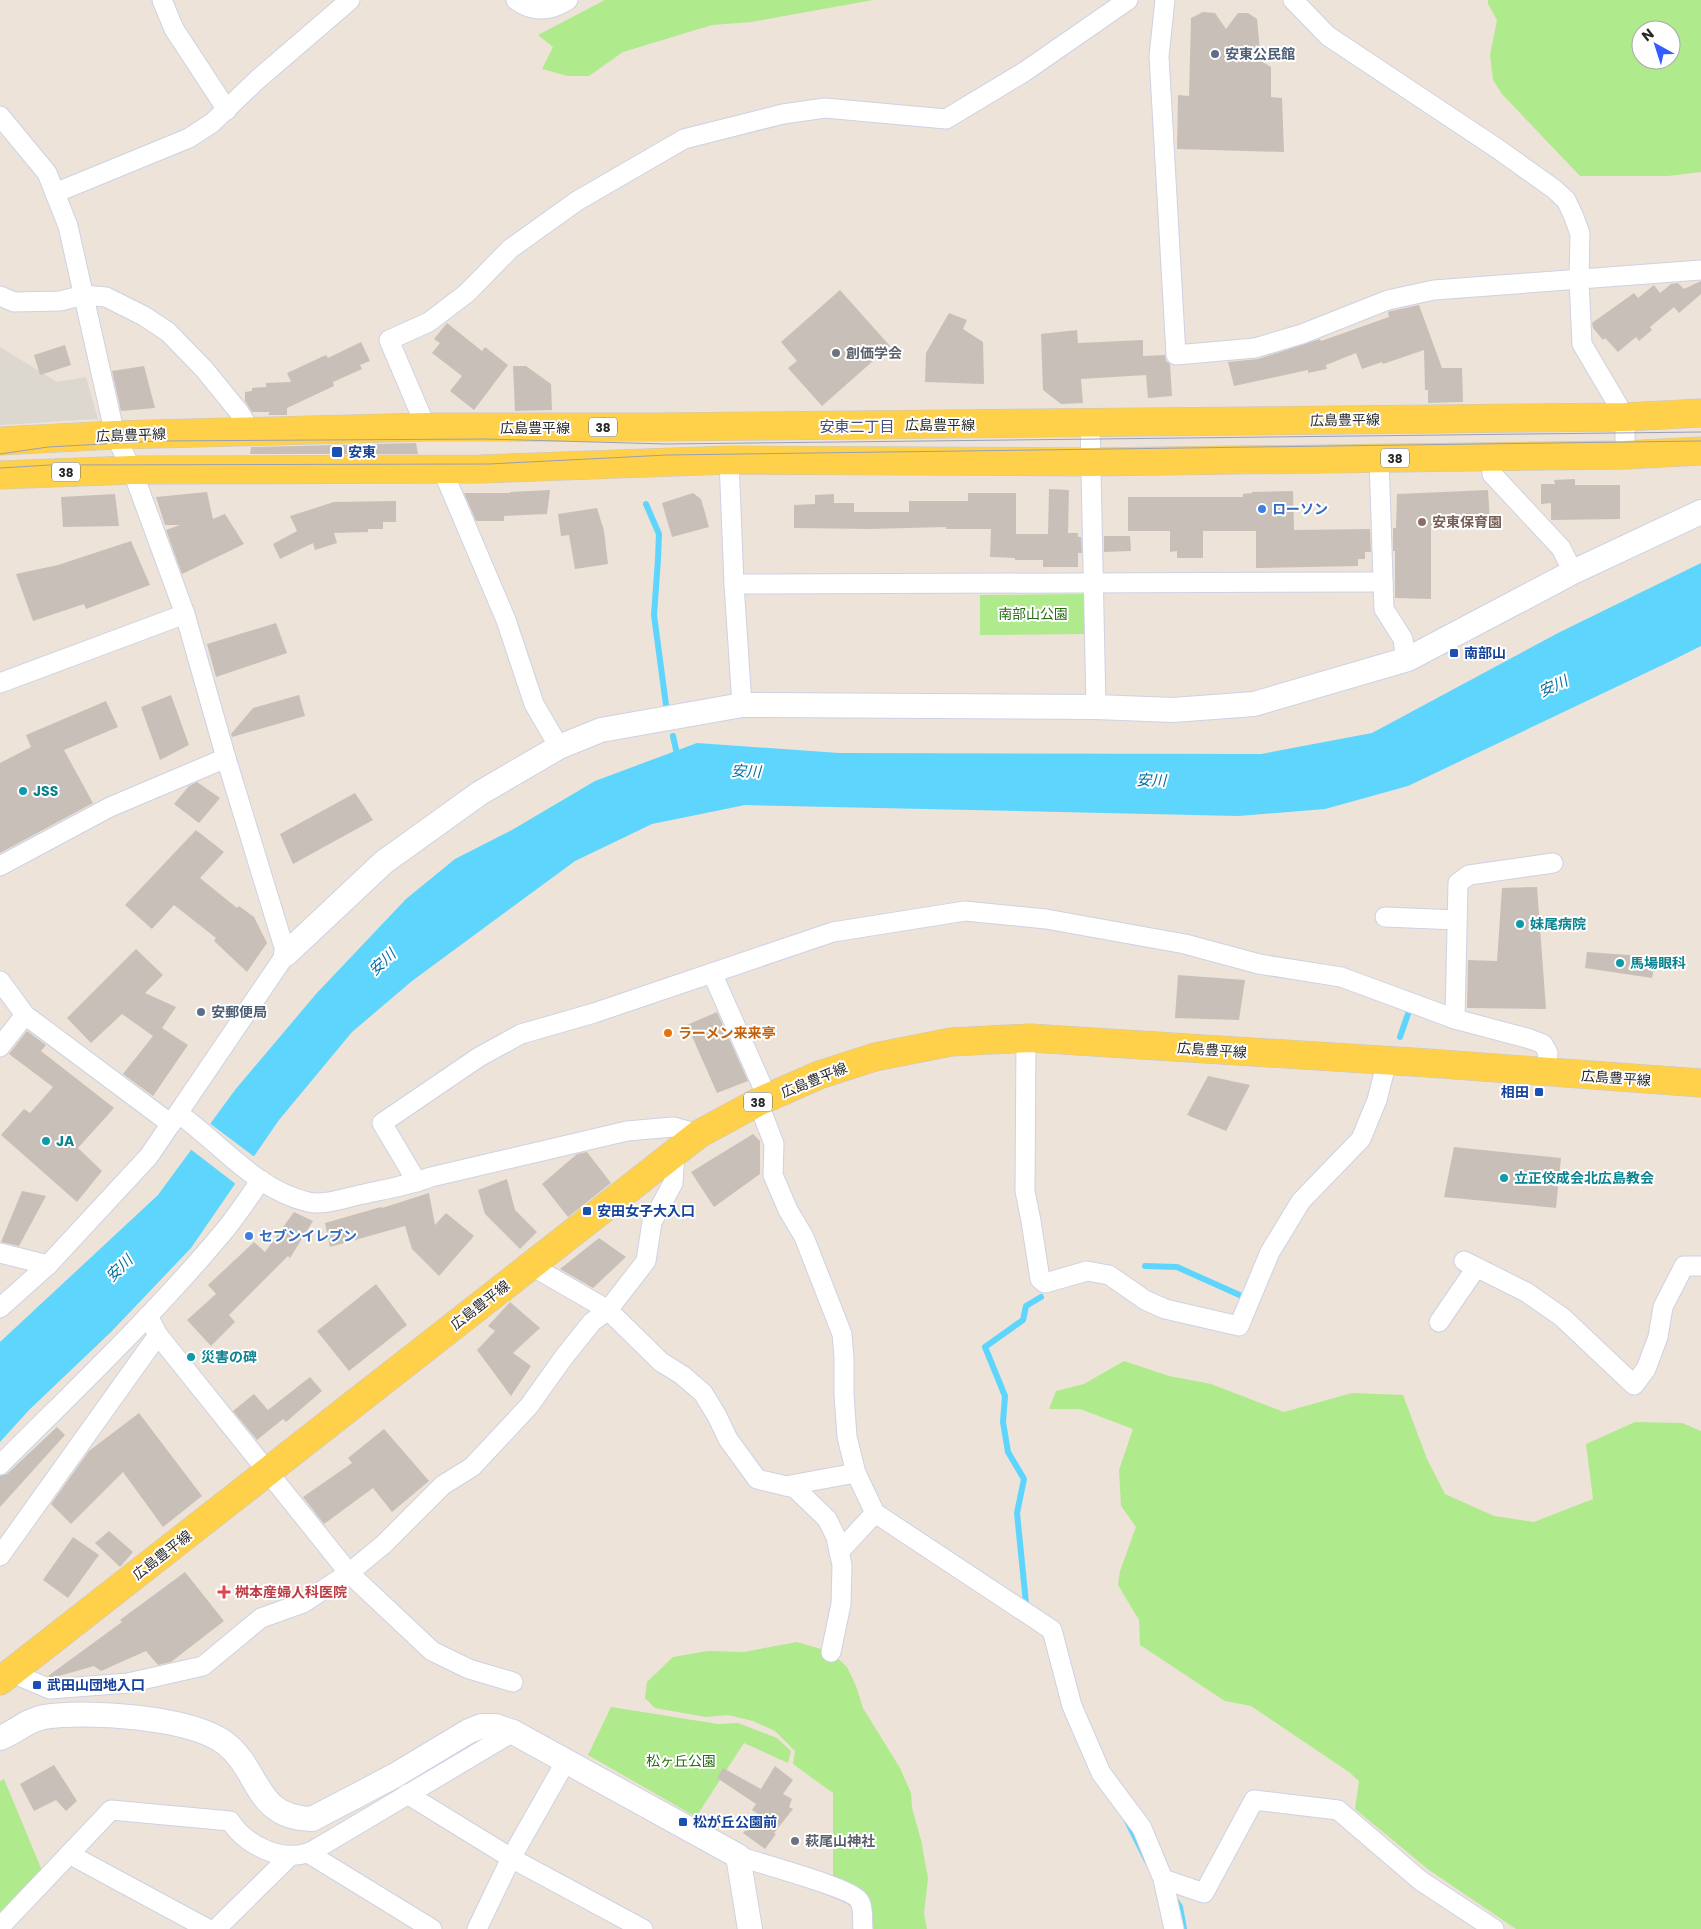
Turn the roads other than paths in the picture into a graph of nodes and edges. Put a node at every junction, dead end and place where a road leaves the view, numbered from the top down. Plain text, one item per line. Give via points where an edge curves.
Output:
1 (162, 0) edge
2 (350, 0) edge
3 (516, 0) edge
4 (568, 0) edge
5 (1128, 0) edge
6 (1165, 0) edge
7 (1294, 0) edge
8 (227, 110) junction
9 (0, 116) edge
10 (55, 193) junction
11 (1701, 270) edge
12 (1579, 280) junction
13 (84, 294) junction
14 (0, 296) edge
15 (1701, 414) edge
16 (1625, 417) junction
17 (1090, 424) junction
18 (426, 427) junction
19 (251, 431) junction
20 (115, 435) junction
21 (0, 440) edge
22 (1701, 451) edge
23 (1625, 455) junction
24 (1490, 457) junction
25 (1379, 458) junction
26 (729, 460) junction
27 (1090, 462) junction
28 (442, 469) junction
29 (132, 470) junction
30 (0, 475) edge
31 (1701, 512) edge
32 (1573, 572) junction
33 (1383, 582) junction
34 (734, 584) junction
35 (1093, 584) junction
36 (185, 614) junction
37 (1408, 659) junction
38 (0, 683) edge
39 (742, 705) junction
40 (1096, 707) junction
41 (559, 746) junction
42 (226, 758) junction
43 (1553, 863) dead end
44 (0, 866) edge
45 (1385, 918) dead end
46 (1457, 920) junction
47 (286, 954) junction
48 (712, 973) junction
49 (0, 981) edge
50 (25, 1015) junction
51 (1455, 1019) junction
52 (1026, 1039) junction
53 (0, 1047) edge
54 (1387, 1061) junction
55 (1546, 1073) junction
56 (1701, 1083) edge
57 (763, 1100) junction
58 (178, 1119) junction
59 (699, 1134) junction
60 (675, 1153) junction
61 (256, 1176) junction
62 (417, 1182) junction
63 (0, 1253) edge
64 (48, 1265) junction
65 (530, 1265) junction
66 (1701, 1266) edge
67 (0, 1308) edge
68 (608, 1310) junction
69 (148, 1316) junction
70 (1439, 1322) dead end
71 (158, 1335) junction
72 (0, 1465) edge
73 (856, 1472) junction
74 (267, 1473) junction
75 (785, 1486) junction
76 (875, 1513) junction
77 (839, 1552) junction
78 (0, 1556) edge
79 (349, 1574) junction
80 (831, 1652) dead end
81 (6, 1677) edge
82 (513, 1682) dead end
83 (513, 1732) junction
84 (0, 1738) edge
85 (566, 1761) junction
86 (407, 1794) junction
87 (69, 1854) junction
88 (299, 1854) junction
89 (738, 1856) junction
90 (511, 1858) junction
91 (1164, 1879) junction
92 (0, 1927) edge
93 (208, 1929) edge
94 (216, 1929) edge
95 (432, 1929) edge
96 (477, 1929) edge
97 (643, 1929) edge
98 (750, 1929) edge
99 (863, 1929) edge
100 (1174, 1929) edge
101 (1494, 1929) edge

1 - 8 street via 174,29
2 - 8 street
3 - 4 street via 536,10 556,8
5 - 18 street via 1024,72 946,118 825,108 782,114 684,139 576,201 510,248 468,293 429,322 389,340
6 - 12 street via 1159,56 1176,355 1255,348 1302,334 1388,300 1434,290
7 - 12 street via 1328,36 1498,149 1566,200 1580,234
8 - 10 street via 189,138
9 - 10 street via 47,173
10 - 13 street via 68,226
11 - 12 street
12 - 16 street via 1582,344
13 - 14 street via 60,301 14,302
13 - 19 street via 106,297 168,332 204,369
13 - 20 street
15 - 16 main road, 広島豊平線 / 38
16 - 17 main road, 広島豊平線 / 38
16 - 23 street
17 - 18 main road, 広島豊平線 / 38
17 - 27 street
18 - 19 main road, 広島豊平線 / 38
19 - 20 main road, 広島豊平線 / 38
20 - 21 main road, 広島豊平線 / 38
20 - 29 street
22 - 23 main road, 38
23 - 24 main road, 38
24 - 25 main road, 38
24 - 32 street via 1492,474 1561,548
25 - 27 main road, 38
25 - 33 street
26 - 27 main road, 38
26 - 28 main road, 38
26 - 34 street
27 - 35 street
28 - 29 main road, 38
28 - 41 street via 506,620 534,704
29 - 30 main road, 38
29 - 36 street
31 - 32 street
32 - 37 street
33 - 35 street
33 - 37 street via 1384,609 1403,639
34 - 35 street
34 - 39 street
35 - 40 street
36 - 38 street
36 - 42 street
37 - 40 street via 1254,704 1173,710
39 - 40 street
39 - 41 street via 601,730
41 - 47 street via 480,793 384,862
42 - 44 street via 110,807
42 - 47 street
43 - 46 street via 1469,875 1458,883
45 - 46 street
46 - 51 street
47 - 58 street
48 - 51 street via 833,932 965,911 1046,919 1185,944 1259,964 1341,977
48 - 57 street
48 - 62 street via 521,1034 479,1057 382,1123
49 - 50 street
50 - 53 street
50 - 58 street
51 - 55 street via 1543,1044 1548,1053
52 - 54 main road, 広島豊平線 / 38
52 - 54 street via 1024,1191 1040,1279 1045,1284 1087,1271 1110,1276 1145,1300 1166,1309 1239,1326 1270,1252 1300,1201 1362,1140 1378,1100
52 - 57 main road, 広島豊平線 / 38 via 951,1042 876,1057 819,1074
54 - 55 main road, 広島豊平線 / 38
55 - 56 main road, 広島豊平線 / 38
57 - 59 main road, 広島豊平線 / 38
57 - 73 street via 774,1144 773,1175 804,1237 842,1334 846,1437
58 - 61 street
58 - 64 street via 149,1156
59 - 60 main road, 広島豊平線 / 38
59 - 62 street via 673,1127 627,1131
60 - 65 main road, 広島豊平線 / 38
60 - 68 street via 673,1183 652,1222 646,1261
61 - 62 street via 282,1192 309,1202 329,1201
61 - 69 street via 227,1228
63 - 64 street
64 - 67 street
65 - 68 street
65 - 74 main road, 広島豊平線 / 38
66 - 70 street via 1684,1266 1663,1308 1658,1337 1646,1369 1634,1385 1562,1317 1526,1292 1470,1265
68 - 75 street via 660,1362 703,1393 728,1440 757,1479
68 - 79 street via 592,1322 529,1406 472,1467 443,1485
69 - 71 street
69 - 72 street
71 - 74 street
71 - 78 street
73 - 75 street
73 - 76 street
74 - 79 street
74 - 81 main road, 広島豊平線 / 38
75 - 77 street via 795,1488 827,1519
76 - 77 street
76 - 91 street via 1052,1630 1072,1706 1101,1773 1142,1828
77 - 80 street via 841,1604
79 - 81 street via 303,1602 260,1618 203,1666 128,1683 50,1689
79 - 82 street via 432,1651 469,1669
83 - 84 street via 495,1726 469,1731 394,1776 312,1818 296,1818 270,1805 225,1743 178,1723 113,1716 45,1717 28,1722
83 - 85 street
83 - 86 street
85 - 89 street
85 - 90 street
86 - 88 street
86 - 90 street
87 - 88 street via 111,1810 230,1821 250,1842 273,1852
87 - 92 street
87 - 93 street
88 - 94 street
88 - 95 street
89 - 98 street
89 - 99 street via 827,1884 856,1897 860,1901
90 - 96 street
90 - 97 street
91 - 100 street
91 - 101 street via 1204,1893 1254,1800 1338,1810 1421,1881

